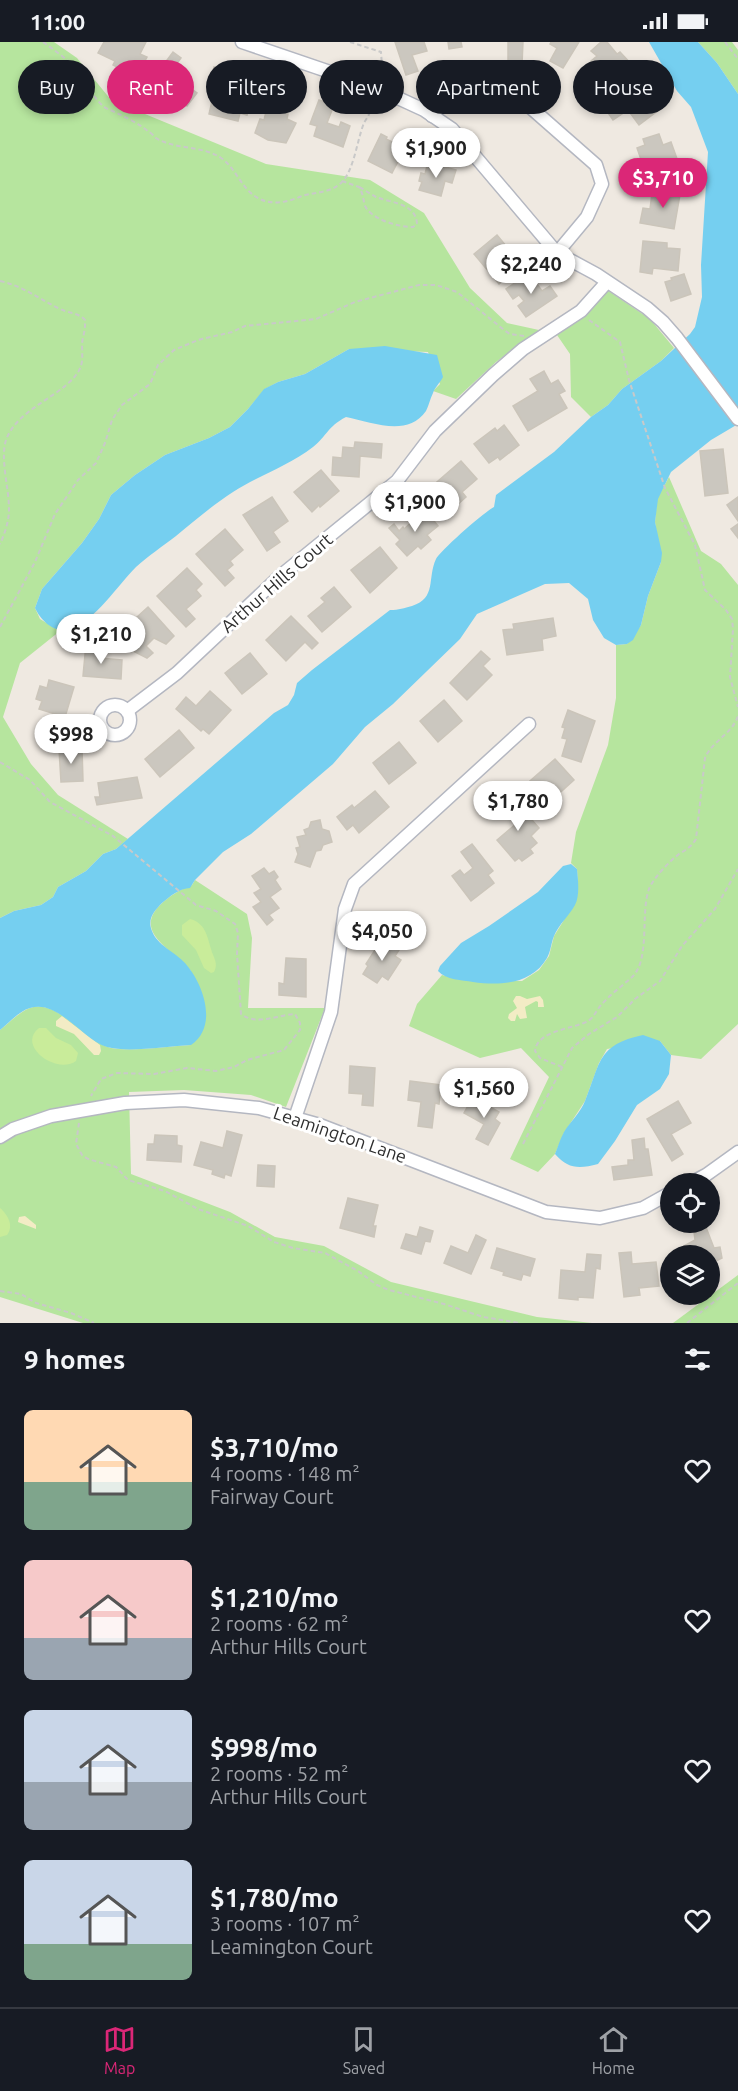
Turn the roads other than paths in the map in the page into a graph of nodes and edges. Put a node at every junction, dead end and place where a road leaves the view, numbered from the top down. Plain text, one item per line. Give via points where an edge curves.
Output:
1 (242, 42) edge
2 (432, 116) junction
3 (557, 253) junction
4 (607, 282) junction
5 (738, 419) edge
6 (127, 711) dead end
7 (529, 723) dead end
8 (295, 1118) junction
9 (0, 1137) edge
10 (738, 1152) edge
11 (709, 1173) edge
12 (660, 1199) edge

1 - 2 street via 374,87
2 - 3 street via 452,129
2 - 3 street via 449,96 486,90 522,100 596,165 602,184 587,217
3 - 4 street
4 - 5 street via 647,308 677,338
4 - 6 street, Arthur Hills Court via 577,314 523,349 493,375 435,431 397,481 279,577 177,673
7 - 8 street via 354,884 345,909 331,1012
8 - 9 street, Leamington Lane via 259,1108 184,1100 125,1103 51,1116
8 - 12 street, Leamington Lane via 546,1212 600,1218 643,1208
10 - 11 street

